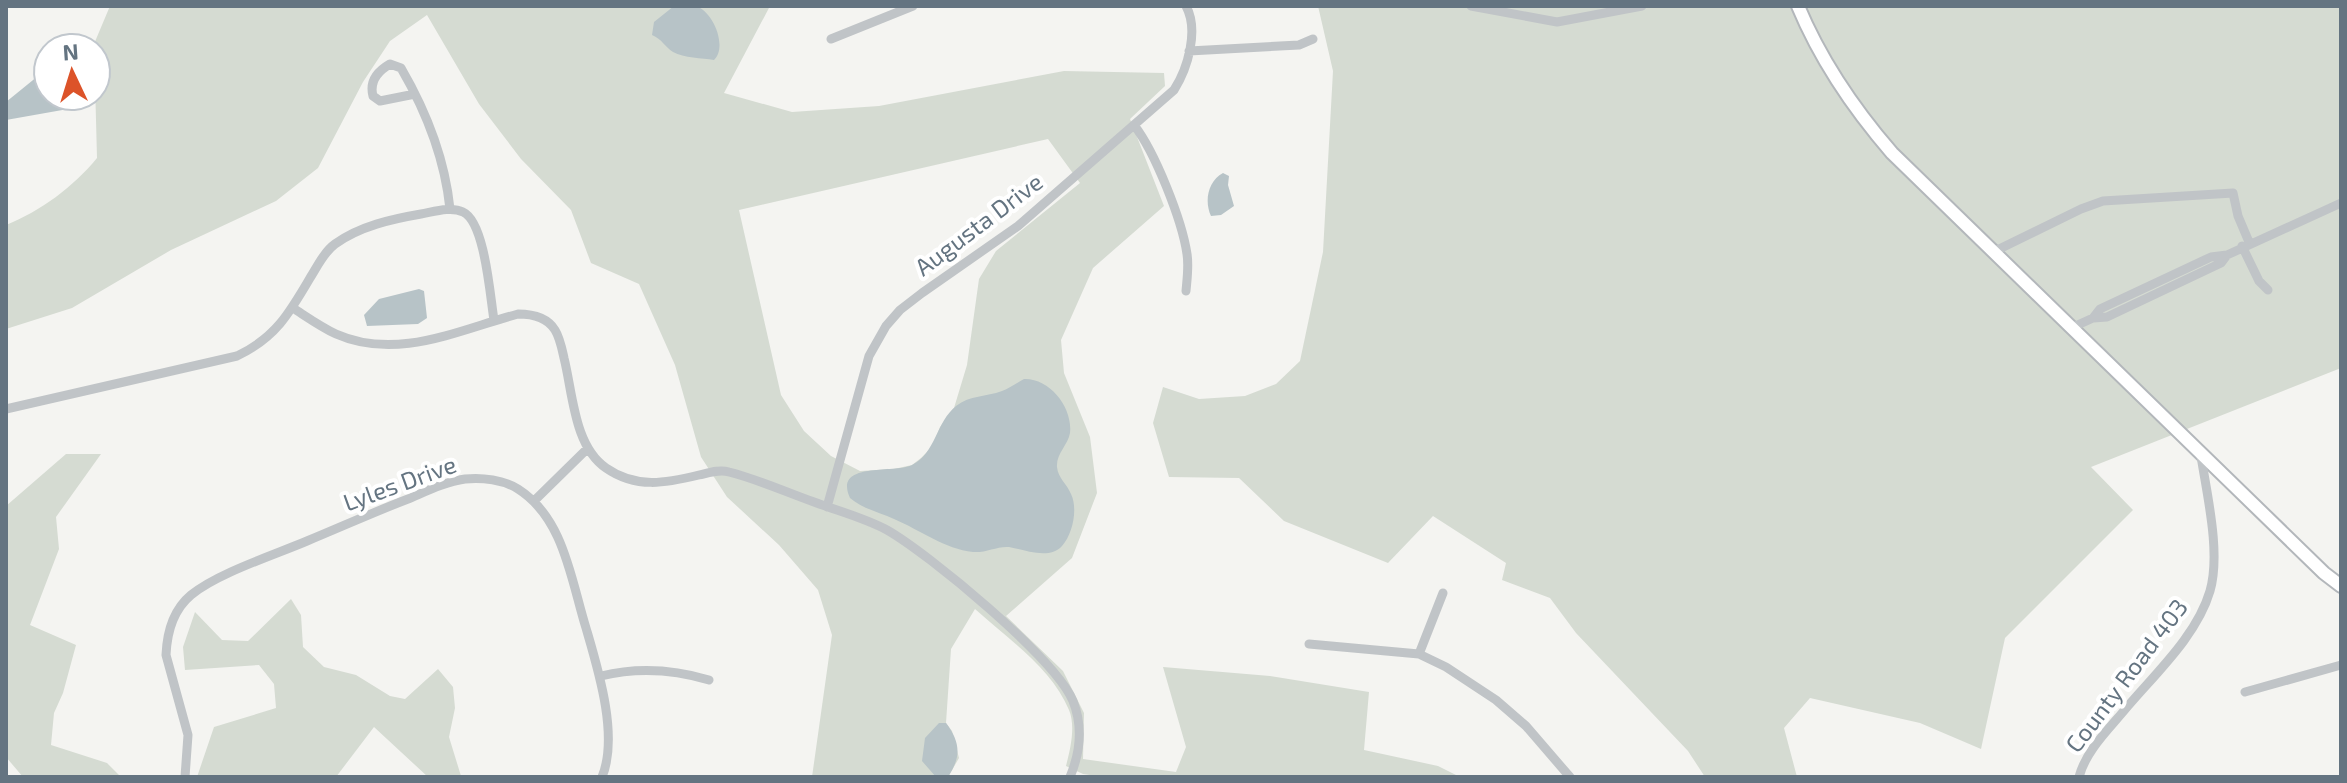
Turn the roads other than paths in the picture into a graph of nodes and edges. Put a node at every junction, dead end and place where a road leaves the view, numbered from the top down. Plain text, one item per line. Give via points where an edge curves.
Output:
1 (913, 6) edge
2 (1186, 6) edge
3 (1471, 6) edge
4 (1642, 6) edge
5 (1798, 6) edge
6 (831, 39) dead end
7 (1313, 39) dead end
8 (1189, 51) junction
9 (415, 94) junction
10 (1134, 125) junction
11 (2341, 203) edge
12 (450, 209) junction
13 (2246, 244) junction
14 (1993, 252) junction
15 (2268, 290) dead end
16 (1186, 291) dead end
17 (293, 308) junction
18 (494, 320) junction
19 (2071, 328) junction
20 (6, 409) edge
21 (588, 448) junction
22 (2201, 456) junction
23 (534, 501) junction
24 (827, 507) junction
25 (2341, 586) edge
26 (1443, 593) dead end
27 (1309, 644) dead end
28 (1419, 654) junction
29 (2341, 665) edge
30 (601, 676) junction
31 (709, 680) dead end
32 (2245, 692) dead end
33 (185, 777) edge
34 (602, 777) edge
35 (1070, 777) edge
36 (1570, 777) edge
37 (2079, 777) edge

1 - 6 street
2 - 8 street, Augusta Drive via 1192,25
3 - 4 street via 1557,22
5 - 14 main road via 1824,63 1864,121
7 - 8 street via 1299,45
8 - 10 street, Augusta Drive via 1174,90
9 - 9 street via 396,65 381,69 372,84 373,96 380,101
9 - 12 street via 445,171
10 - 16 street via 1145,139 1184,238
10 - 24 street, Augusta Drive via 1018,226 922,293 886,326 869,356
11 - 13 street
12 - 17 street via 383,222 334,245
12 - 18 street via 466,214 476,226
13 - 14 street via 2233,193 2103,201
13 - 15 street via 2259,281
13 - 19 street via 2221,263 2107,317
14 - 19 main road
17 - 18 street via 335,334 380,345 419,343
17 - 20 street via 272,334 237,356
18 - 21 street via 528,314 555,328
19 - 22 main road
21 - 23 street
21 - 24 street via 602,465 628,480 654,484 724,470
22 - 25 main road
22 - 37 street, County Road 403 via 2210,517 2210,590 2179,646 2090,752
23 - 30 street, Lyles Drive via 561,545
23 - 33 street, Lyles Drive via 516,487 480,478 444,484 237,571 189,597 173,618 166,655 188,735
24 - 35 street via 886,529 921,552 1057,675 1078,718 1079,746
26 - 28 street
27 - 28 street
28 - 36 street via 1496,700
29 - 32 street
30 - 31 street via 656,670
30 - 34 street, Lyles Drive via 607,717

